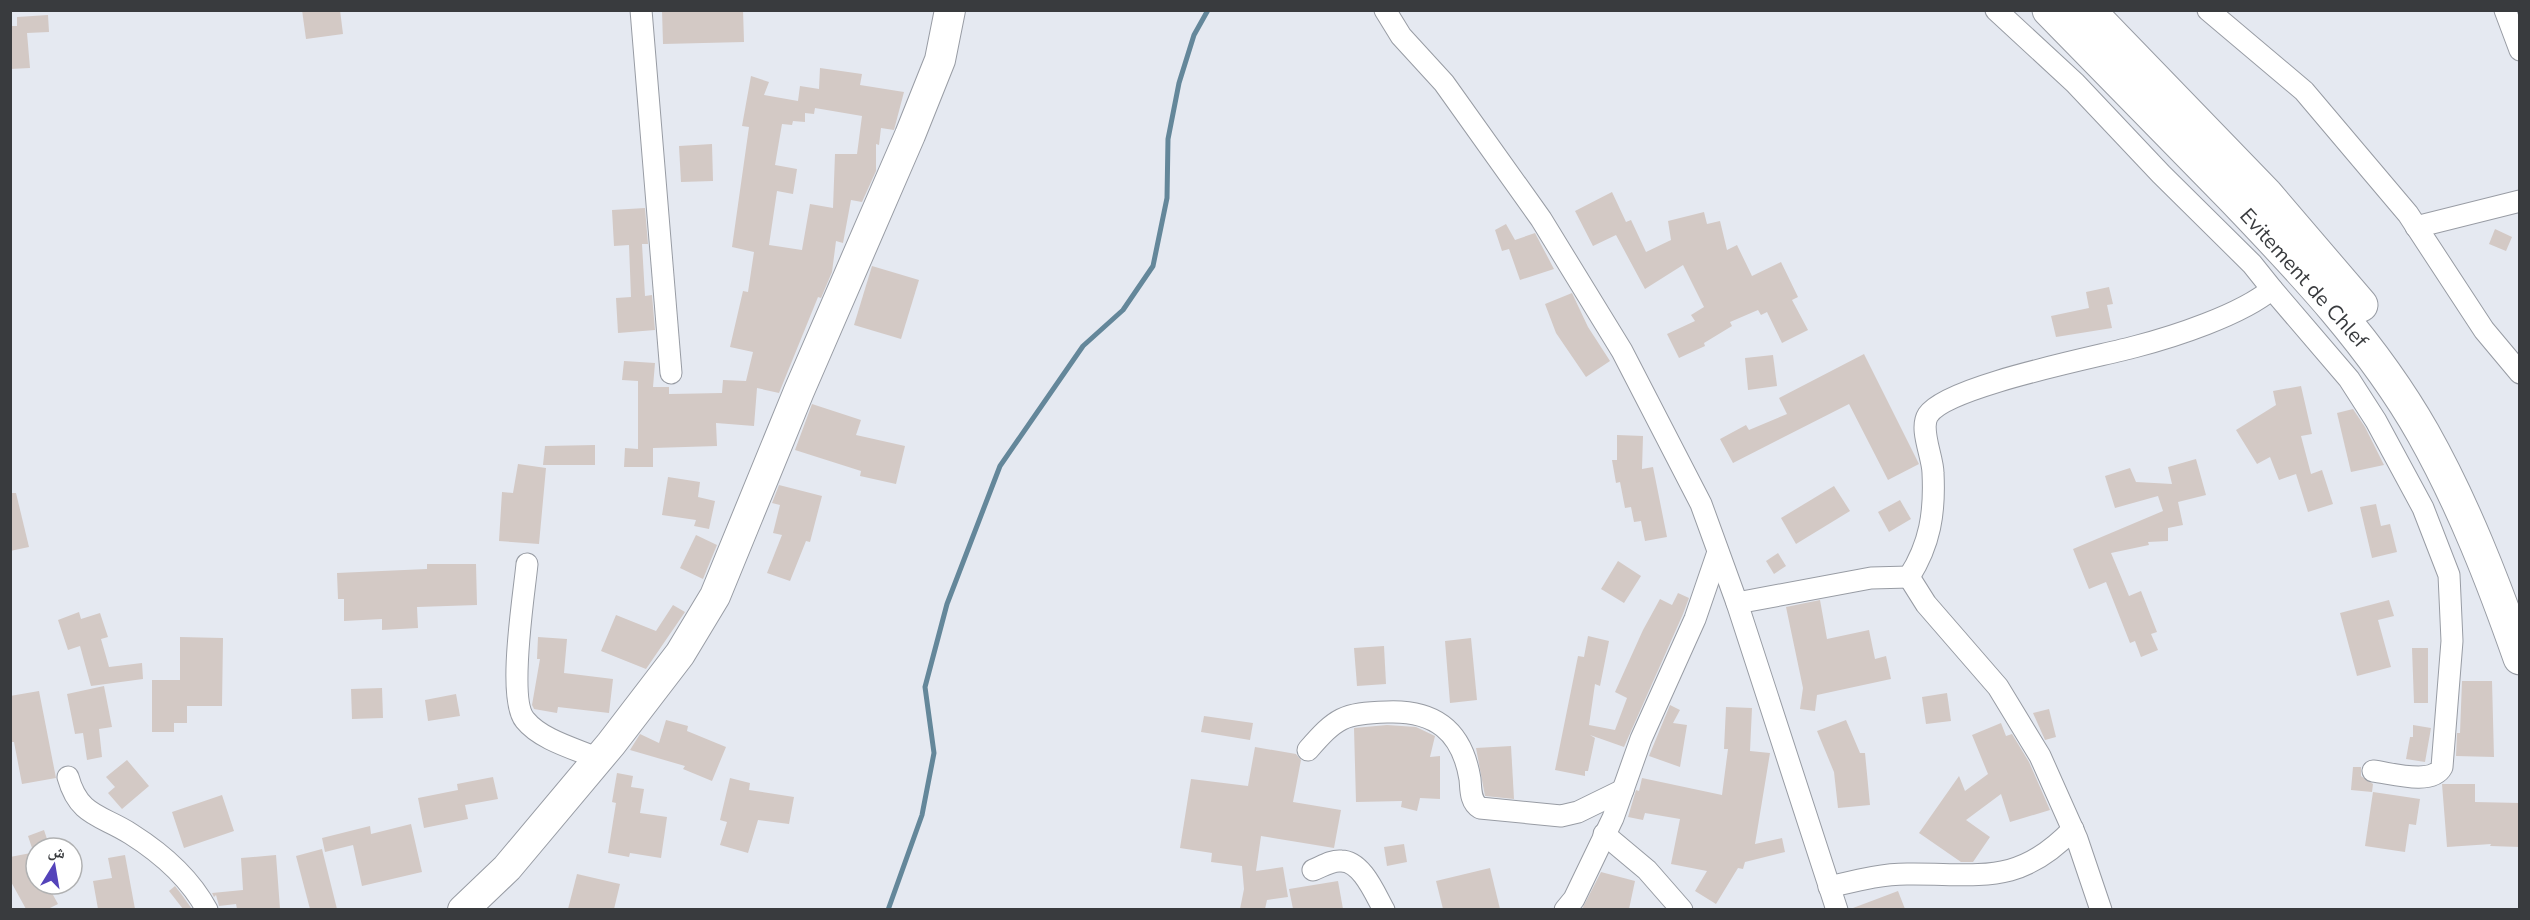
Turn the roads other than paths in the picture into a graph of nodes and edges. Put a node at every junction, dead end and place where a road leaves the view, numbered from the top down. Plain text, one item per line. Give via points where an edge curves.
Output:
1 (641, 10) edge
2 (950, 10) edge
3 (1385, 10) edge
4 (1996, 10) edge
5 (2049, 10) edge
6 (2088, 10) edge
7 (2208, 10) edge
8 (2505, 10) edge
9 (2520, 50) edge
10 (2520, 201) edge
11 (2416, 227) junction
12 (2272, 289) junction
13 (671, 373) dead end
14 (2520, 373) edge
15 (1718, 552) junction
16 (527, 564) dead end
17 (1909, 578) junction
18 (2520, 592) edge
19 (1737, 603) junction
20 (2520, 658) edge
21 (1308, 750) dead end
22 (599, 759) junction
23 (2373, 771) dead end
24 (68, 777) dead end
25 (1623, 790) junction
26 (2073, 829) junction
27 (1604, 834) junction
28 (1313, 870) dead end
29 (1833, 902) edge
30 (207, 909) edge
31 (463, 909) edge
32 (1384, 909) edge
33 (1565, 909) edge
34 (1682, 909) edge
35 (2101, 909) edge

1 - 13 street
2 - 22 main road via 940,60 715,596 680,654
3 - 15 street via 1541,219 1622,351 1701,504
4 - 12 street via 2075,83
5 - 20 highway, Evitement de Chlef via 2274,241 2328,299 2374,358 2423,433 2469,525
6 - 18 highway, Evitement de Chlef via 2273,201 2364,309 2445,432 2486,509
7 - 11 street via 2304,91
8 - 9 street
10 - 11 street
11 - 14 street via 2484,330
12 - 17 street via 2220,318 2137,346 2027,373 1945,401 1933,409 1925,425 1934,505 1923,554
12 - 23 street via 2349,379 2376,421 2422,508 2451,585 2452,641 2442,767 2430,777
15 - 19 street
15 - 25 street via 1695,619 1641,739
16 - 22 street via 516,684 520,713 542,733
17 - 19 street via 1871,578
17 - 26 street via 1926,604 1998,687 2040,756
19 - 29 street
21 - 25 street via 1334,722 1364,712 1407,711 1430,717 1455,739 1467,767 1473,801 1480,808 1561,816
22 - 31 main road via 507,868
24 - 30 street via 72,792 84,808 130,833 162,858 186,878
25 - 27 street
26 - 29 street via 2037,860 2002,873 1887,875
26 - 35 street
27 - 33 street via 1574,899
27 - 34 street via 1647,870
28 - 32 street via 1336,861 1351,863

